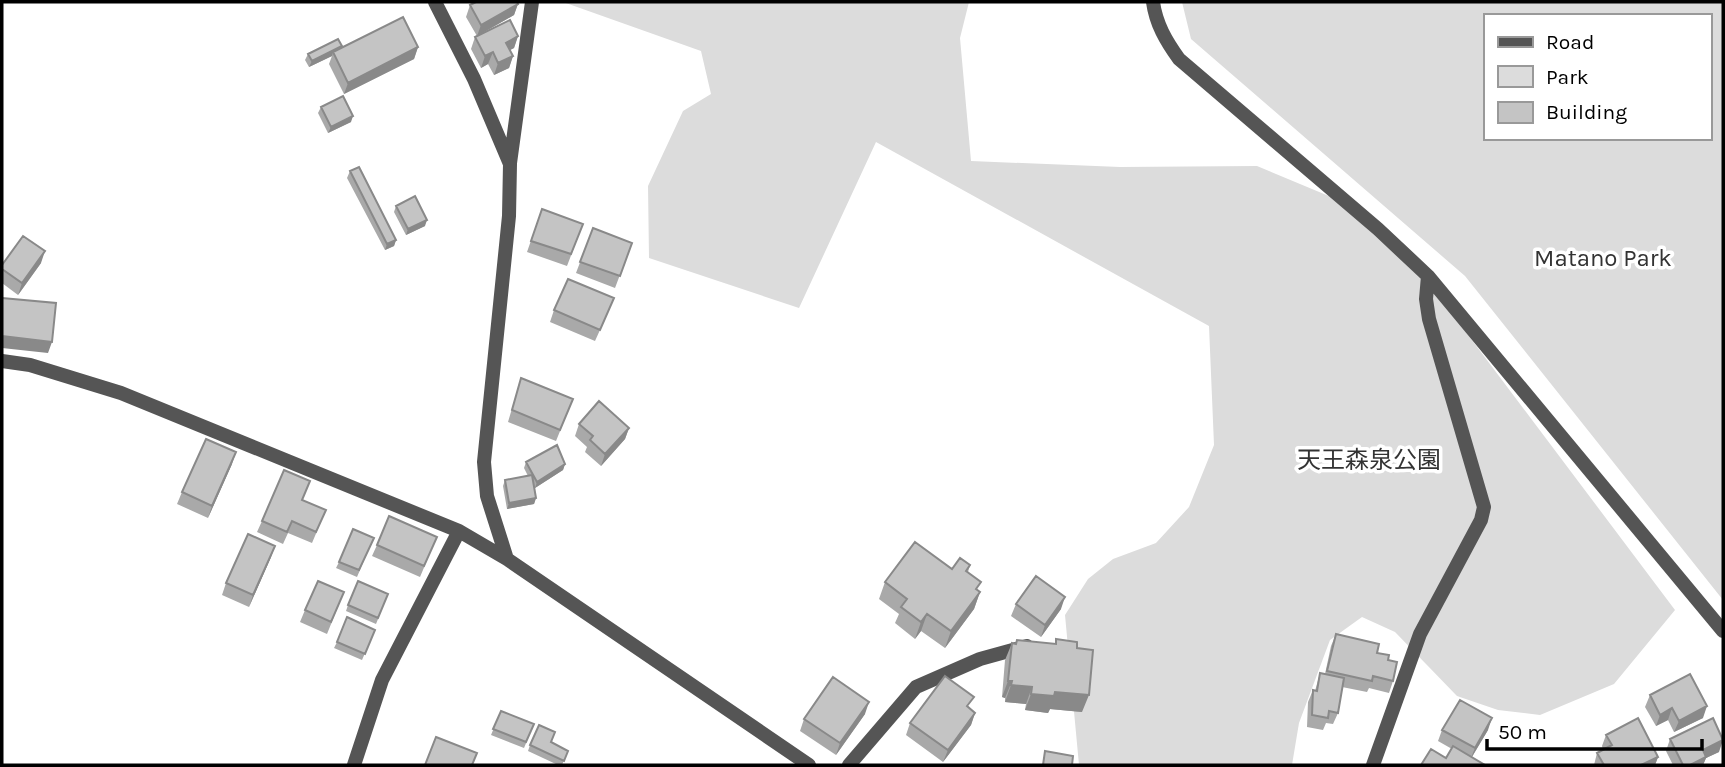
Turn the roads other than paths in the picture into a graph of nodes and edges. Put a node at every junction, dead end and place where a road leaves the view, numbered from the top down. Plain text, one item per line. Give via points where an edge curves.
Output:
1 (435, 2) edge
2 (532, 2) edge
3 (1153, 2) edge
4 (510, 164) junction
5 (1428, 276) junction
6 (2, 360) edge
7 (460, 531) junction
8 (507, 559) junction
9 (1723, 631) edge
10 (1041, 645) edge
11 (354, 765) edge
12 (809, 765) edge
13 (849, 765) edge
14 (1373, 765) edge

1 - 4 street
2 - 4 street
3 - 5 street via 1164,38 1179,59
4 - 8 street via 509,216 484,462 487,496
5 - 9 street
5 - 14 street via 1429,319 1484,507 1420,634
6 - 7 street via 121,393
7 - 8 street
7 - 11 street via 382,680
8 - 12 street
10 - 13 street via 1006,650 916,687

